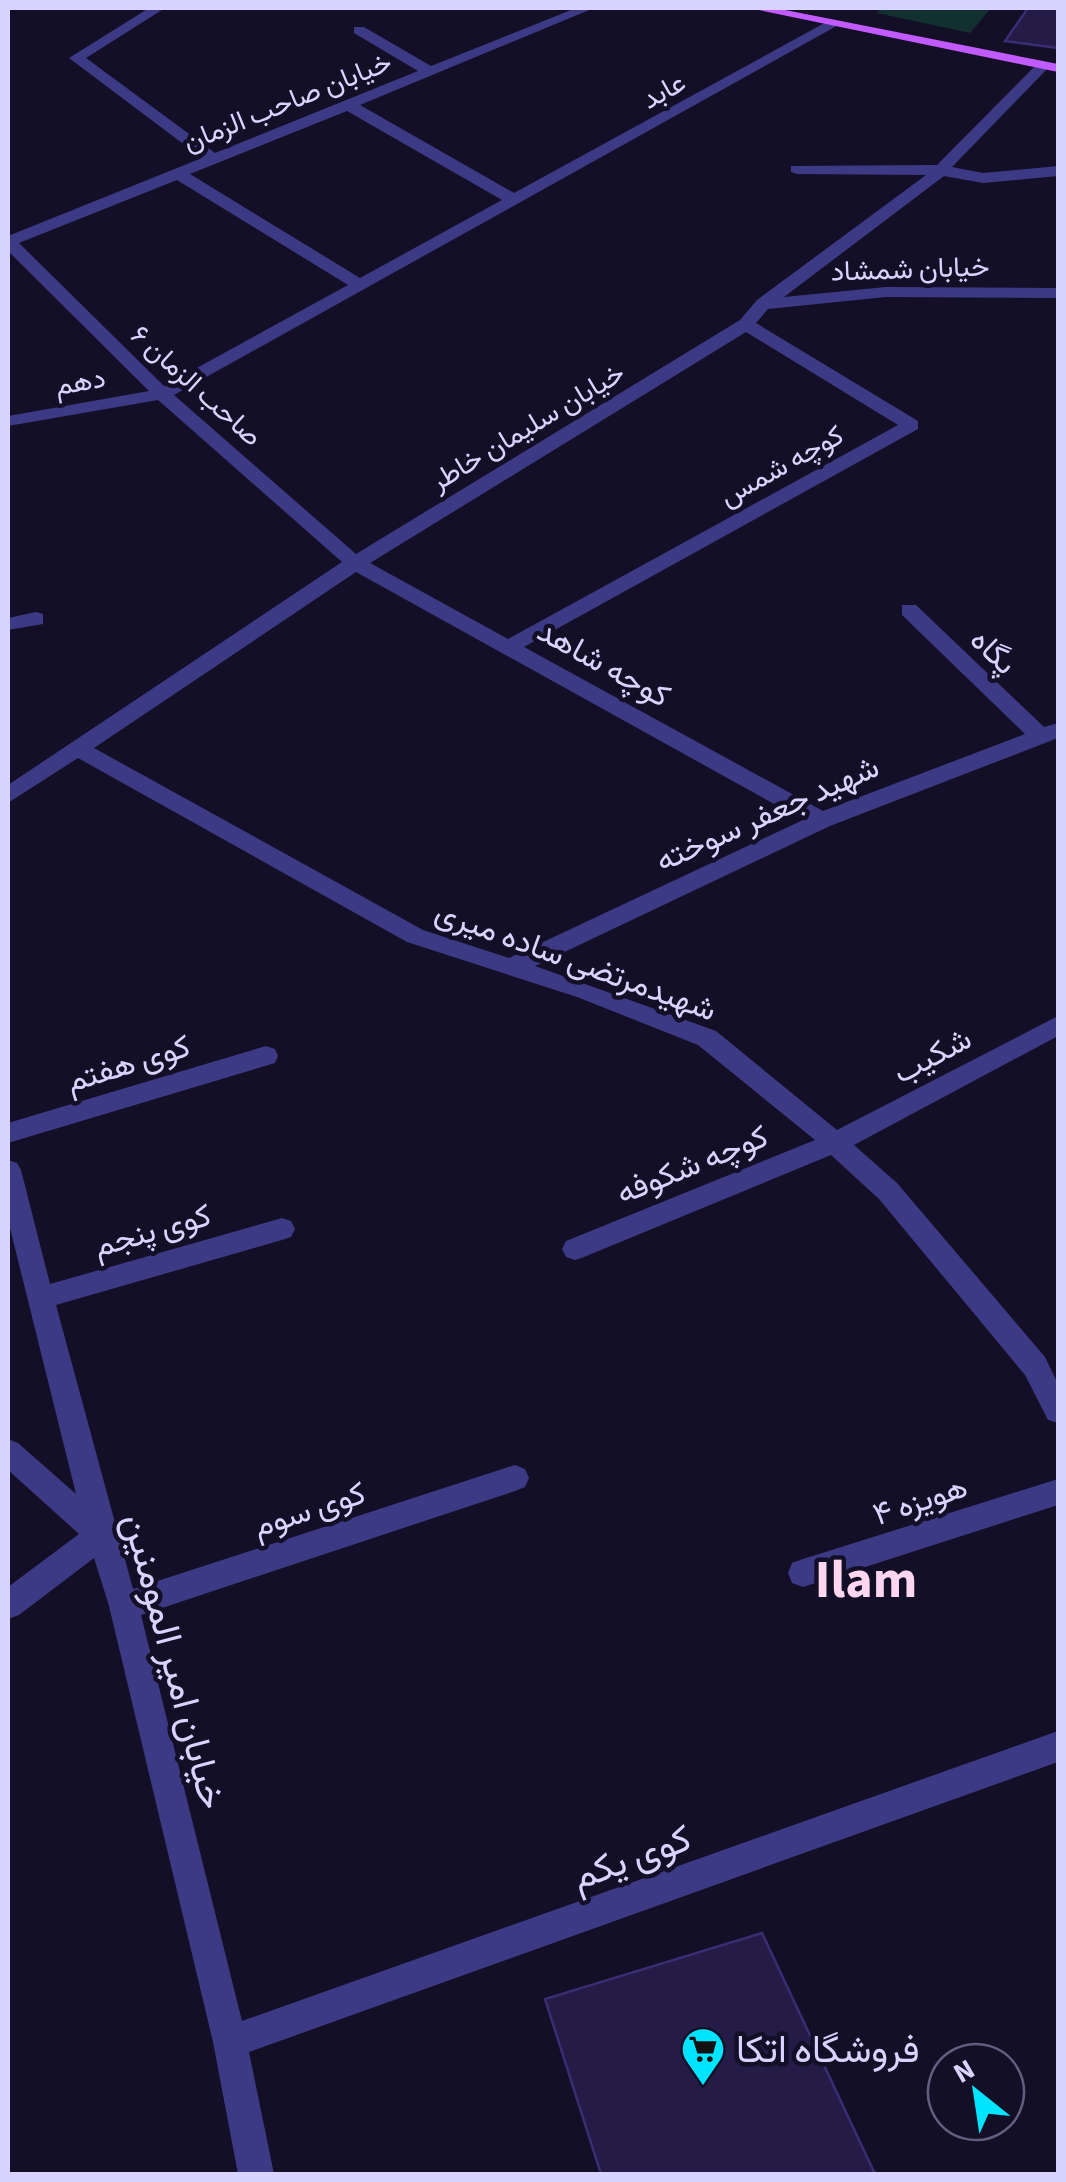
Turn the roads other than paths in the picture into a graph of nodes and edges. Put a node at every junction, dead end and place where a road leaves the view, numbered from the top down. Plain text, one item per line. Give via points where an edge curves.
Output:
1 (158, 8) edge
2 (587, 8) edge
3 (756, 8) edge
4 (835, 23) junction
5 (358, 30) dead end
6 (1051, 67) edge
7 (427, 70) junction
8 (346, 104) junction
9 (214, 159) junction
10 (796, 170) dead end
11 (940, 170) junction
12 (1058, 172) edge
13 (177, 173) junction
14 (514, 200) junction
15 (8, 242) edge
16 (360, 285) junction
17 (1058, 293) edge
18 (763, 304) junction
19 (746, 324) junction
20 (162, 394) junction
21 (8, 422) edge
22 (356, 562) junction
23 (909, 610) dead end
24 (36, 619) dead end
25 (8, 624) edge
26 (509, 647) junction
27 (1048, 732) edge
28 (78, 748) junction
29 (8, 795) edge
30 (822, 820) junction
31 (507, 969) junction
32 (1058, 1025) edge
33 (266, 1056) dead end
34 (8, 1134) edge
35 (835, 1143) junction
36 (8, 1170) edge
37 (282, 1229) dead end
38 (574, 1249) dead end
39 (40, 1298) junction
40 (1058, 1410) edge
41 (8, 1452) edge
42 (515, 1478) dead end
43 (1058, 1492) edge
44 (101, 1535) junction
45 (803, 1574) dead end
46 (8, 1605) edge
47 (124, 1606) junction
48 (1058, 1747) edge
49 (230, 2042) junction
50 (256, 2174) edge

1 - 9 street via 76,58
2 - 7 street, خیابان صاحب الزمان
3 - 4 main road
4 - 6 main road
4 - 14 street, عابد
5 - 7 street
6 - 11 street, خیابان سلیمان خاطر
7 - 8 street, خیابان صاحب الزمان
8 - 9 street, خیابان صاحب الزمان
8 - 14 street
9 - 13 street, خیابان صاحب الزمان
10 - 11 street
11 - 12 street via 983,178
11 - 18 street, خیابان سلیمان خاطر
13 - 15 street, خیابان صاحب الزمان
13 - 16 street
14 - 16 street, عابد
15 - 20 street, صاحب الزمان ۶
16 - 20 street, دهم
17 - 18 street, خیابان شمشاد via 886,292
18 - 19 street, خیابان سلیمان خاطر
19 - 22 street, خیابان سلیمان خاطر
19 - 26 street, کوچه شمس via 911,425
20 - 21 street, دهم
20 - 22 street, صاحب الزمان ۶
22 - 26 street, کوچه شاهد
22 - 28 street, خیابان سلیمان خاطر
23 - 27 street, پگاه
24 - 25 street
26 - 30 street, کوچه شاهد
27 - 30 street, شهید جعفر سوخته
28 - 29 street, خیابان سلیمان خاطر
28 - 31 street, شهیدمرتضی ساده میری via 415,936
30 - 31 street, شهید جعفر سوخته
31 - 35 street, شهیدمرتضی ساده میری via 707,1038
32 - 35 street, شکیب
33 - 34 street, کوی هفتم
35 - 38 street, کوچه شکوفه
35 - 40 street, شهیدمرتضی ساده میری via 888,1191 1035,1366
36 - 39 street, خیابان امیر المومنین
37 - 39 street, کوی پنجم
39 - 44 street, خیابان امیر المومنین
41 - 44 street
42 - 47 street, کوی سوم
43 - 45 street, هویزه ۴
44 - 46 street
44 - 47 street, خیابان امیر المومنین
47 - 49 street, خیابان امیر المومنین
48 - 49 street, کوی یکم
49 - 50 street, خیابان امیر المومنین

